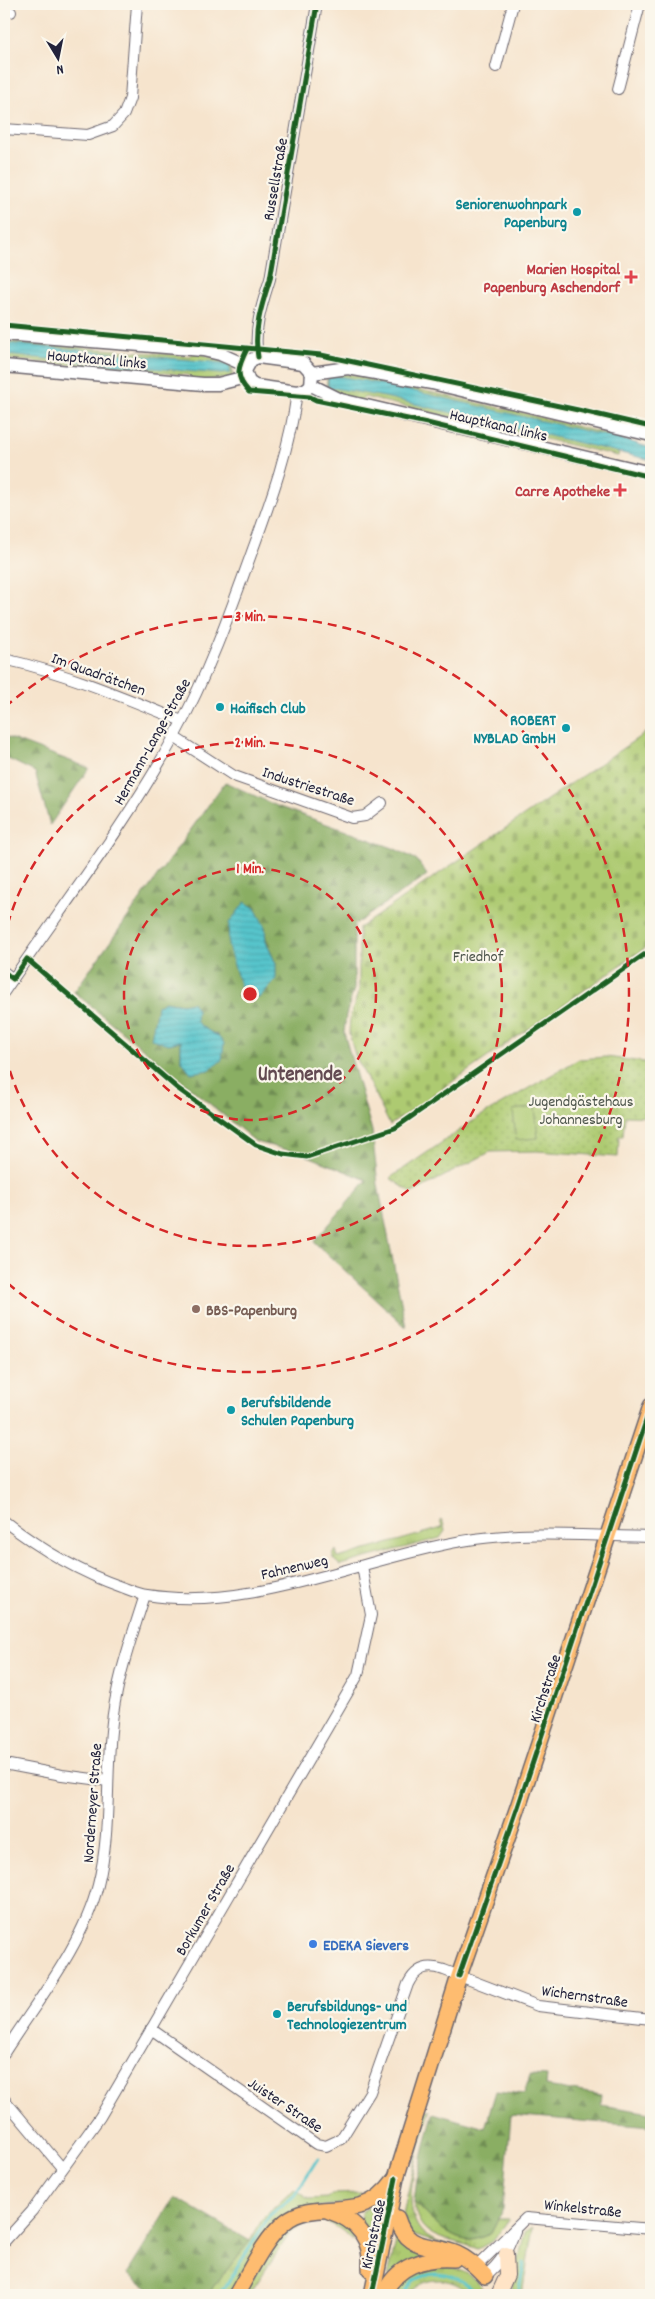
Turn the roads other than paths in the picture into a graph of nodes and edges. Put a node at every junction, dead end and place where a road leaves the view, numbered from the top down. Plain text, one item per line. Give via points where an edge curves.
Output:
1 (137, 4) edge
2 (317, 4) edge
3 (513, 4) edge
4 (640, 4) edge
5 (496, 67) dead end
6 (618, 90) dead end
7 (4, 128) edge
8 (4, 334) edge
9 (258, 357) junction
10 (4, 366) edge
11 (246, 371) junction
12 (311, 379) junction
13 (297, 392) junction
14 (651, 435) edge
15 (651, 473) edge
16 (4, 659) edge
17 (182, 721) junction
18 (174, 737) junction
19 (382, 803) dead end
20 (4, 972) edge
21 (13, 979) junction
22 (4, 992) edge
23 (651, 1406) edge
24 (4, 1521) edge
25 (607, 1536) junction
26 (651, 1537) edge
27 (362, 1566) junction
28 (145, 1595) junction
29 (4, 1764) edge
30 (108, 1781) junction
31 (459, 1976) junction
32 (651, 2019) edge
33 (151, 2030) junction
34 (4, 2052) edge
35 (4, 2099) edge
36 (416, 2120) junction
37 (62, 2168) junction
38 (396, 2178) junction
39 (325, 2210) junction
40 (397, 2218) junction
41 (516, 2228) junction
42 (651, 2229) edge
43 (4, 2242) edge
44 (506, 2254) junction
45 (477, 2268) junction
46 (376, 2293) edge
47 (236, 2295) edge
48 (497, 2295) edge

1 - 7 street via 130,98 124,114 113,126 88,135
2 - 9 street, Russellstraße via 270,279 260,312
3 - 5 street
4 - 6 street
8 - 11 street via 203,350 220,354
9 - 11 street via 251,360
9 - 12 street, Hauptkanal links via 303,363
10 - 11 street, Hauptkanal links via 203,384 218,384
11 - 13 street via 255,386
12 - 13 street via 304,390
12 - 14 street via 348,368
12 - 15 street, Hauptkanal links via 341,400
13 - 17 street, Hermann-Lange-Straße via 292,428 274,492 237,595
16 - 17 street, Im Quadrätchen via 82,680
17 - 18 street, Hermann-Lange-Straße
18 - 19 street, Industriestraße via 234,776 352,818 365,816
18 - 21 street, Hermann-Lange-Straße via 124,819
20 - 21 street
21 - 22 street, Hermann-Lange-Straße
23 - 25 main road, Kirchstraße
24 - 28 street, Fahnenweg via 72,1566
25 - 26 street, Fahnenweg
25 - 27 street, Fahnenweg via 562,1533 486,1537
25 - 31 main road, Kirchstraße
27 - 28 street, Fahnenweg via 213,1598 176,1599
27 - 33 street, Borkumer Straße via 371,1615 358,1675
28 - 30 street, Norderneyer Straße via 116,1699
29 - 30 street
30 - 34 street, Norderneyer Straße via 106,1849 84,1926
31 - 32 street, Wichernstraße via 538,2006
31 - 33 street, Juister Straße via 434,1966 413,1974 370,2092 341,2139 326,2146 316,2144
31 - 36 main road, Kirchstraße
33 - 37 street, Borkumer Straße via 100,2117
35 - 37 street
36 - 38 main road, Kirchstraße
36 - 40 main road, Kirchstraße
37 - 43 street, Borkumer Straße via 32,2211
38 - 39 main road via 386,2191 370,2202
38 - 46 main road, Kirchstraße
39 - 46 main road via 342,2215 359,2227 365,2236
39 - 47 main road via 303,2212 285,2221 274,2233
40 - 45 main road via 401,2230 413,2242 458,2254
40 - 46 main road, Kirchstraße
41 - 42 street, Winkelstraße via 522,2220 532,2217
41 - 44 street
41 - 45 street, Winkelstraße
44 - 45 street via 498,2265
44 - 48 main road via 507,2274
45 - 46 main road via 440,2258 418,2262
45 - 48 main road

